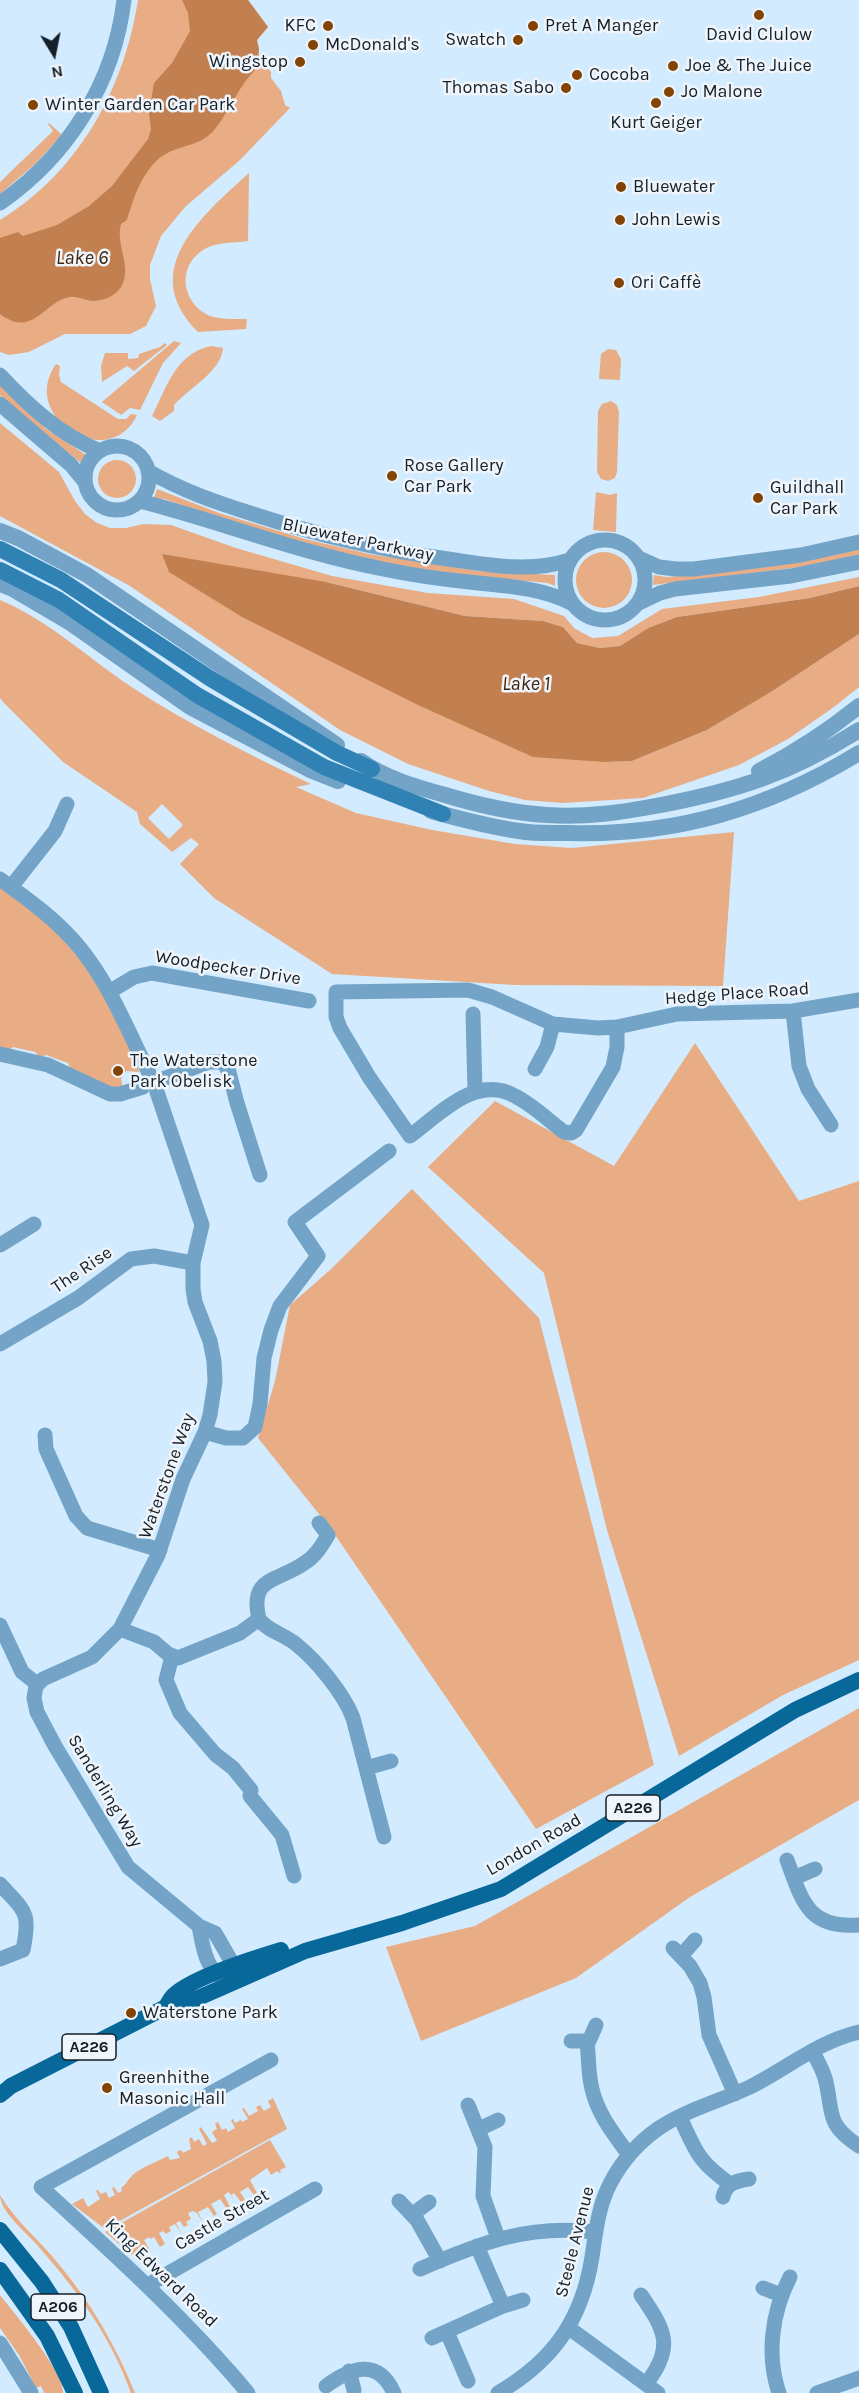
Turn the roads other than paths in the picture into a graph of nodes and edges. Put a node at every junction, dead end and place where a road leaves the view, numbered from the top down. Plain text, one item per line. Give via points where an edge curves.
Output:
1 (124, 0) edge
2 (0, 204) edge
3 (0, 375) edge
4 (0, 404) edge
5 (100, 452) junction
6 (148, 471) junction
7 (85, 482) junction
8 (140, 501) junction
9 (0, 531) edge
10 (859, 542) edge
11 (0, 549) edge
12 (639, 558) junction
13 (570, 560) junction
14 (859, 562) edge
15 (0, 570) edge
16 (4, 587) edge
17 (572, 603) junction
18 (639, 603) junction
19 (859, 706) edge
20 (859, 730) edge
21 (859, 753) edge
22 (859, 766) edge
23 (372, 769) junction
24 (712, 795) junction
25 (67, 804) dead end
26 (443, 814) junction
27 (695, 823) junction
28 (6, 883) edge
29 (109, 992) junction
30 (859, 1000) edge
31 (309, 1001) dead end
32 (793, 1011) junction
33 (473, 1014) dead end
34 (553, 1024) junction
35 (617, 1027) junction
36 (0, 1054) edge
37 (535, 1069) dead end
38 (153, 1083) junction
39 (475, 1090) junction
40 (831, 1125) dead end
41 (390, 1151) dead end
42 (260, 1175) dead end
43 (34, 1224) dead end
44 (0, 1245) edge
45 (193, 1263) junction
46 (0, 1344) edge
47 (205, 1432) junction
48 (45, 1435) dead end
49 (319, 1523) dead end
50 (160, 1550) junction
51 (259, 1619) junction
52 (0, 1625) edge
53 (120, 1629) junction
54 (172, 1656) junction
55 (859, 1680) edge
56 (37, 1684) junction
57 (391, 1761) dead end
58 (366, 1768) junction
59 (384, 1837) dead end
60 (787, 1860) dead end
61 (815, 1869) dead end
62 (294, 1876) dead end
63 (794, 1878) junction
64 (0, 1884) edge
65 (859, 1925) edge
66 (199, 1926) junction
67 (695, 1940) dead end
68 (305, 1951) junction
69 (0, 1959) edge
70 (234, 1966) junction
71 (214, 1974) junction
72 (229, 1984) junction
73 (166, 2007) junction
74 (596, 2025) dead end
75 (859, 2032) edge
76 (571, 2040) dead end
77 (587, 2042) junction
78 (813, 2052) junction
79 (271, 2060) dead end
80 (4, 2090) edge
81 (735, 2094) junction
82 (468, 2105) dead end
83 (680, 2117) junction
84 (498, 2120) dead end
85 (479, 2129) junction
86 (859, 2146) edge
87 (629, 2155) junction
88 (749, 2179) dead end
89 (315, 2189) dead end
90 (399, 2201) dead end
91 (429, 2202) dead end
92 (413, 2214) junction
93 (0, 2230) edge
94 (595, 2232) junction
95 (498, 2238) junction
96 (477, 2246) junction
97 (440, 2261) junction
98 (420, 2269) dead end
99 (0, 2270) edge
100 (790, 2277) dead end
101 (148, 2285) junction
102 (763, 2288) dead end
103 (641, 2295) dead end
104 (781, 2295) junction
105 (523, 2300) dead end
106 (503, 2306) junction
107 (568, 2328) junction
108 (447, 2332) junction
109 (432, 2338) dead end
110 (0, 2343) edge
111 (349, 2371) junction
112 (468, 2380) dead end
113 (856, 2384) edge
114 (326, 2386) dead end
115 (652, 2388) edge
116 (354, 2390) dead end
117 (32, 2393) edge
118 (75, 2393) edge
119 (101, 2393) edge
120 (248, 2393) edge
121 (394, 2393) edge
122 (498, 2393) edge
123 (779, 2393) edge
124 (817, 2393) edge

1 - 2 street via 110,61 83,116 46,165
3 - 5 street via 43,417
4 - 7 street via 71,465
5 - 6 street, Bluewater Parkway via 126,448 141,458
5 - 7 street via 88,465
6 - 8 street via 146,492
6 - 13 street, Bluewater Parkway via 192,495 297,529 388,551 534,568
7 - 8 street via 93,500 111,510 122,510
8 - 17 street, Bluewater Parkway via 337,558 393,571 530,588
9 - 23 street via 87,575
10 - 12 street, Bluewater Parkway via 801,555 694,569 659,567
11 - 23 main road via 61,580 211,679 337,753
12 - 13 street, Bluewater Parkway via 626,545 600,540 587,544
12 - 18 street via 646,580
13 - 17 street via 565,582
14 - 18 street, Bluewater Parkway via 791,576 675,588
15 - 26 main road via 59,600 196,695 324,767
16 - 26 street via 69,622 190,707 280,755 377,796
17 - 18 street, Bluewater Parkway via 592,619 605,621 618,619
19 - 24 street via 788,756
20 - 24 street via 783,772
21 - 27 street via 776,796
22 - 27 street via 789,798
23 - 24 street via 422,789 477,804 548,815 614,814
25 - 28 street via 55,831
26 - 27 street via 521,832 609,834
28 - 29 street, Waterstone Way via 55,922 80,948
29 - 31 street, Woodpecker Drive via 134,977 152,973
29 - 38 street, Waterstone Way
30 - 32 street, Hedge Place Road
32 - 35 street, Hedge Place Road via 677,1014
32 - 40 street via 799,1066 808,1089
33 - 39 street
34 - 35 street, Hedge Place Road
34 - 37 street
34 - 39 street, Hedge Place Road via 468,990 336,992 340,1028 410,1136
35 - 39 street via 613,1067 571,1133 564,1132 515,1096 499,1089
36 - 38 street via 48,1065 110,1094
38 - 42 street via 209,1062 223,1062
38 - 45 street, Waterstone Way via 202,1225
41 - 47 street via 295,1222 318,1256 280,1306 271,1330 255,1427 243,1438
43 - 44 street
45 - 46 street, The Rise via 154,1256 131,1259 78,1298
45 - 47 street, Waterstone Way via 195,1300 210,1341 215,1371
47 - 50 street, Waterstone Way via 183,1479
48 - 50 street via 46,1449 81,1523
49 - 51 street via 328,1535 316,1554 259,1589
50 - 53 street, Waterstone Way
51 - 54 street via 214,1645 185,1656
51 - 58 street via 298,1645 338,1691 353,1718
52 - 56 street via 22,1672
53 - 54 street via 154,1642
53 - 56 street, Waterstone Way via 92,1657
54 - 62 street via 166,1680 180,1713 251,1790 250,1796 284,1838
55 - 68 main road, London Road / A226 via 795,1710 501,1889
56 - 66 street, Sanderling Way via 37,1712 128,1867
57 - 58 street
58 - 59 street
60 - 63 street
61 - 63 street
63 - 65 street via 805,1905 819,1919
64 - 69 street via 25,1911 28,1922 23,1950
66 - 70 street, Sanderling Way via 215,1933
66 - 71 street
67 - 81 street via 677,1952 702,1988 709,2035
68 - 70 main road, London Road / A226 via 290,1948
68 - 72 main road, London Road
70 - 71 main road, London Road / A226
70 - 72 street
71 - 72 street
71 - 73 main road, London Road / A226 via 174,1995
72 - 73 main road, London Road via 180,2006
73 - 80 main road, London Road / A226
74 - 77 street
75 - 78 street, Steele Avenue
76 - 77 street
77 - 87 street via 596,2103
78 - 81 street, Steele Avenue
78 - 86 street via 824,2074 833,2120 845,2137
79 - 101 street, King Edward Road via 41,2187
81 - 83 street, Steele Avenue
82 - 85 street
83 - 87 street, Steele Avenue via 658,2129
83 - 88 street via 702,2161 727,2191
84 - 85 street
85 - 95 street via 485,2152 483,2199
87 - 94 street, Steele Avenue via 605,2194
89 - 101 street, Castle Street
90 - 92 street
91 - 92 street
92 - 97 street
93 - 119 main road, A206 via 42,2282 71,2327
94 - 95 street via 546,2231
94 - 107 street, Steele Avenue via 583,2297
95 - 96 street
96 - 97 street
96 - 106 street
97 - 98 street
99 - 118 main road, A206 via 47,2336
100 - 104 street
101 - 120 street, King Edward Road
102 - 104 street
103 - 115 street via 658,2320 664,2342
104 - 123 street via 772,2344 773,2374
105 - 106 street
106 - 108 street
107 - 115 street
107 - 122 street, Steele Avenue via 538,2365
108 - 109 street
108 - 112 street
110 - 117 street
111 - 114 street
111 - 116 street
111 - 121 street via 379,2372
113 - 124 street

